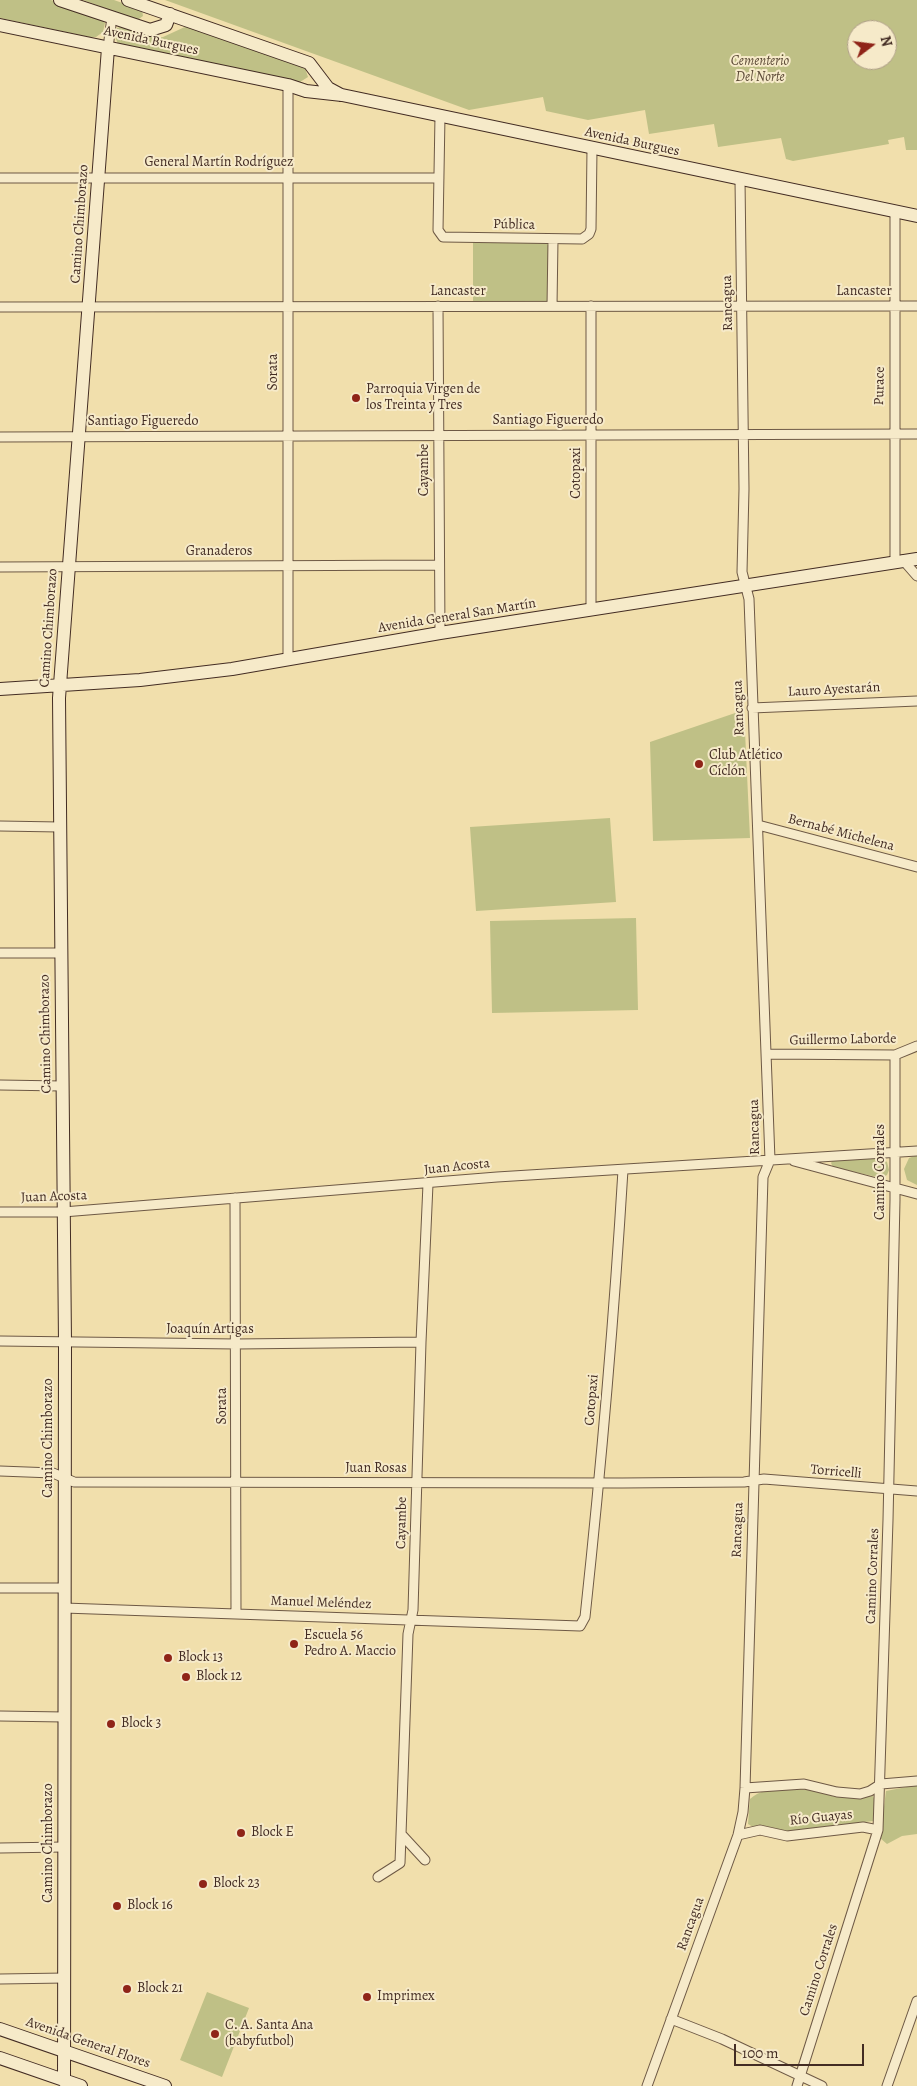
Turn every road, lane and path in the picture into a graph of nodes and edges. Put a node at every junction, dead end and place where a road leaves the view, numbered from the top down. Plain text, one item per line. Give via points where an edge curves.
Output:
1 (60, 0) edge
2 (128, 0) edge
3 (170, 14) junction
4 (112, 17) junction
5 (0, 25) edge
6 (108, 48) junction
7 (314, 70) junction
8 (292, 86) junction
9 (342, 96) junction
10 (440, 116) junction
11 (592, 149) junction
12 (288, 176) junction
13 (98, 177) junction
14 (0, 178) edge
15 (439, 178) junction
16 (740, 180) junction
17 (895, 212) junction
18 (917, 216) edge
19 (552, 240) junction
20 (742, 305) junction
21 (288, 306) junction
22 (438, 306) junction
23 (552, 306) junction
24 (591, 306) junction
25 (896, 306) junction
26 (917, 306) edge
27 (0, 307) edge
28 (89, 307) junction
29 (744, 434) junction
30 (893, 434) junction
31 (917, 434) edge
32 (439, 435) junction
33 (591, 435) junction
34 (79, 436) junction
35 (288, 436) junction
36 (0, 437) edge
37 (917, 559) edge
38 (899, 560) junction
39 (439, 565) junction
40 (69, 566) junction
41 (288, 566) junction
42 (0, 567) edge
43 (917, 576) edge
44 (745, 584) junction
45 (591, 610) junction
46 (440, 634) junction
47 (288, 660) junction
48 (60, 686) junction
49 (0, 689) edge
50 (917, 701) edge
51 (752, 708) junction
52 (758, 825) junction
53 (0, 826) edge
54 (59, 827) junction
55 (917, 867) edge
56 (0, 953) edge
57 (60, 953) junction
58 (917, 1046) edge
59 (768, 1054) junction
60 (895, 1055) junction
61 (0, 1085) edge
62 (62, 1086) junction
63 (917, 1151) edge
64 (895, 1152) junction
65 (788, 1159) junction
66 (770, 1160) junction
67 (623, 1170) junction
68 (428, 1184) junction
69 (895, 1189) junction
70 (917, 1194) edge
71 (235, 1198) junction
72 (0, 1212) edge
73 (63, 1212) junction
74 (0, 1342) edge
75 (421, 1342) junction
76 (64, 1343) junction
77 (236, 1344) junction
78 (0, 1471) edge
79 (64, 1478) junction
80 (753, 1481) junction
81 (416, 1482) junction
82 (237, 1483) junction
83 (599, 1483) junction
84 (888, 1490) junction
85 (917, 1491) edge
86 (0, 1588) edge
87 (64, 1588) junction
88 (64, 1608) junction
89 (236, 1614) junction
90 (411, 1621) junction
91 (577, 1628) joint
92 (0, 1716) edge
93 (64, 1717) junction
94 (917, 1781) edge
95 (881, 1784) junction
96 (745, 1788) junction
97 (878, 1830) junction
98 (401, 1834) junction
99 (738, 1835) junction
100 (0, 1848) edge
101 (64, 1848) junction
102 (425, 1860) dead end
103 (378, 1877) dead end
104 (64, 1978) junction
105 (0, 1979) edge
106 (917, 2001) edge
107 (671, 2019) junction
108 (0, 2029) edge
109 (0, 2050) edge
110 (0, 2058) edge
111 (65, 2058) junction
112 (800, 2075) junction
113 (64, 2083) edge
114 (81, 2086) edge
115 (165, 2086) edge
116 (647, 2086) edge
117 (796, 2086) edge
118 (822, 2086) edge
119 (887, 2086) edge

1 - 4 street, Avenida Burgues
2 - 3 street, Avenida Burgues
3 - 4 street, Avenida Burgues via 166,25 150,30
3 - 7 street, Avenida Burgues via 298,59
4 - 6 street, Camino Chimborazo
5 - 6 street, Avenida Burgues
6 - 8 street, Avenida Burgues
6 - 13 street, Camino Chimborazo
7 - 8 street via 312,82
7 - 9 street, Avenida Burgues via 328,88
8 - 9 street, Avenida Burgues
8 - 12 street, Sorata
9 - 10 street, Avenida Burgues
10 - 11 street, Avenida Burgues
10 - 15 street
11 - 16 street, Avenida Burgues
11 - 19 street, Pública via 591,229 582,239
12 - 13 street, General Martín Rodríguez
12 - 15 street, General Martín Rodríguez
12 - 21 street, Sorata
13 - 14 street, General Martín Rodríguez
13 - 28 street, Camino Chimborazo
15 - 19 street, Pública via 438,230 441,236
16 - 17 street, Avenida Burgues
16 - 20 street, Rancagua
17 - 18 street, Avenida Burgues
17 - 25 street, Purace
19 - 23 street
20 - 24 street, Lancaster
20 - 25 street, Lancaster
20 - 29 street, Rancagua
21 - 22 street, Lancaster
21 - 28 street, Lancaster
21 - 35 street, Sorata
22 - 23 street, Lancaster
22 - 32 street, Cayambe
23 - 24 street, Lancaster
24 - 33 street, Cotopaxi
25 - 26 street, Lancaster
25 - 30 street, Purace
27 - 28 street, Lancaster
28 - 34 street, Camino Chimborazo
29 - 30 street, Santiago Figueredo
29 - 33 street, Santiago Figueredo
29 - 44 street, Rancagua via 742,572
30 - 31 street, Santiago Figueredo
30 - 38 street, Purace
32 - 33 street, Santiago Figueredo
32 - 35 street, Santiago Figueredo
32 - 39 street, Cayambe
33 - 45 street, Cotopaxi
34 - 35 street, Santiago Figueredo
34 - 36 street, Santiago Figueredo
34 - 40 street, Camino Chimborazo
35 - 41 street, Sorata
37 - 38 street, Avenida General San Martín
38 - 43 street
38 - 44 street, Avenida General San Martín
39 - 41 street, Granaderos
39 - 46 street, Cayambe
40 - 41 street, Granaderos
40 - 42 street, Granaderos
40 - 48 street, Camino Chimborazo
41 - 47 street, Sorata
44 - 45 street, Avenida General San Martín
44 - 51 street, Rancagua via 749,599
45 - 46 street, Avenida General San Martín
46 - 47 street, Avenida General San Martín
47 - 48 street, Avenida General San Martín via 140,680
48 - 49 street, Avenida General San Martín
48 - 54 street, Camino Chimborazo
50 - 51 street, Lauro Ayestarán
51 - 52 street, Rancagua
52 - 55 street, Bernabé Michelena
52 - 59 street, Rancagua
53 - 54 street
54 - 57 street, Camino Chimborazo
56 - 57 street
57 - 62 street, Camino Chimborazo
58 - 60 street, Guillermo Laborde
59 - 60 street, Guillermo Laborde
59 - 66 street, Rancagua
60 - 64 street, Camino Corrales
61 - 62 street
62 - 73 street, Camino Chimborazo
63 - 64 street, Juan Acosta
64 - 65 street, Juan Acosta
64 - 69 street, Camino Corrales
65 - 66 street, Juan Acosta
65 - 69 street
66 - 67 street, Juan Acosta
66 - 80 street, Rancagua via 763,1177
67 - 68 street, Juan Acosta
67 - 83 street, Cotopaxi
68 - 71 street, Juan Acosta
68 - 75 street, Cayambe
69 - 70 street
69 - 84 street, Camino Corrales
71 - 73 street, Juan Acosta
71 - 77 street, Sorata
72 - 73 street, Juan Acosta
73 - 76 street, Camino Chimborazo
74 - 76 street, Joaquín Artigas
75 - 77 street, Joaquín Artigas
75 - 81 street, Cayambe
76 - 77 street, Joaquín Artigas
76 - 79 street, Camino Chimborazo
77 - 82 street, Sorata
78 - 79 street, Juan Rosas via 52,1473
79 - 82 street, Juan Rosas via 74,1482
79 - 87 street, Camino Chimborazo
80 - 83 street, Juan Rosas
80 - 84 street, Torricelli via 764,1479
80 - 96 street, Rancagua
81 - 82 street, Juan Rosas
81 - 83 street, Juan Rosas
81 - 90 street, Cayambe
82 - 89 street, Sorata
83 - 91 street, Cotopaxi via 585,1617
84 - 85 street, Torricelli
84 - 95 street, Camino Corrales
86 - 87 street
87 - 88 street, Camino Chimborazo
88 - 89 street, Manuel Meléndez
88 - 93 street, Camino Chimborazo
89 - 90 street, Manuel Meléndez
90 - 91 street, Manuel Meléndez
90 - 98 street, Cayambe
92 - 93 street
93 - 101 street, Camino Chimborazo
94 - 95 street, Río Guayas
95 - 96 street, Río Guayas via 860,1794 804,1784
95 - 97 street, Camino Corrales
96 - 99 street, Rancagua via 744,1812
97 - 99 street, Río Guayas via 863,1827 787,1836 760,1830
97 - 112 street, Camino Corrales
98 - 102 street
98 - 103 street, Cayambe via 400,1862
99 - 107 street, Rancagua
100 - 101 street
101 - 104 street, Camino Chimborazo
104 - 105 street
104 - 111 street, Camino Chimborazo
106 - 119 street
107 - 112 street
107 - 116 street, Rancagua
108 - 111 street, Avenida General Flores
109 - 111 street via 46,2066
110 - 113 street
111 - 113 street, Camino Chimborazo
111 - 115 street, Avenida General Flores
112 - 117 street, Camino Corrales
112 - 118 street
113 - 114 street

